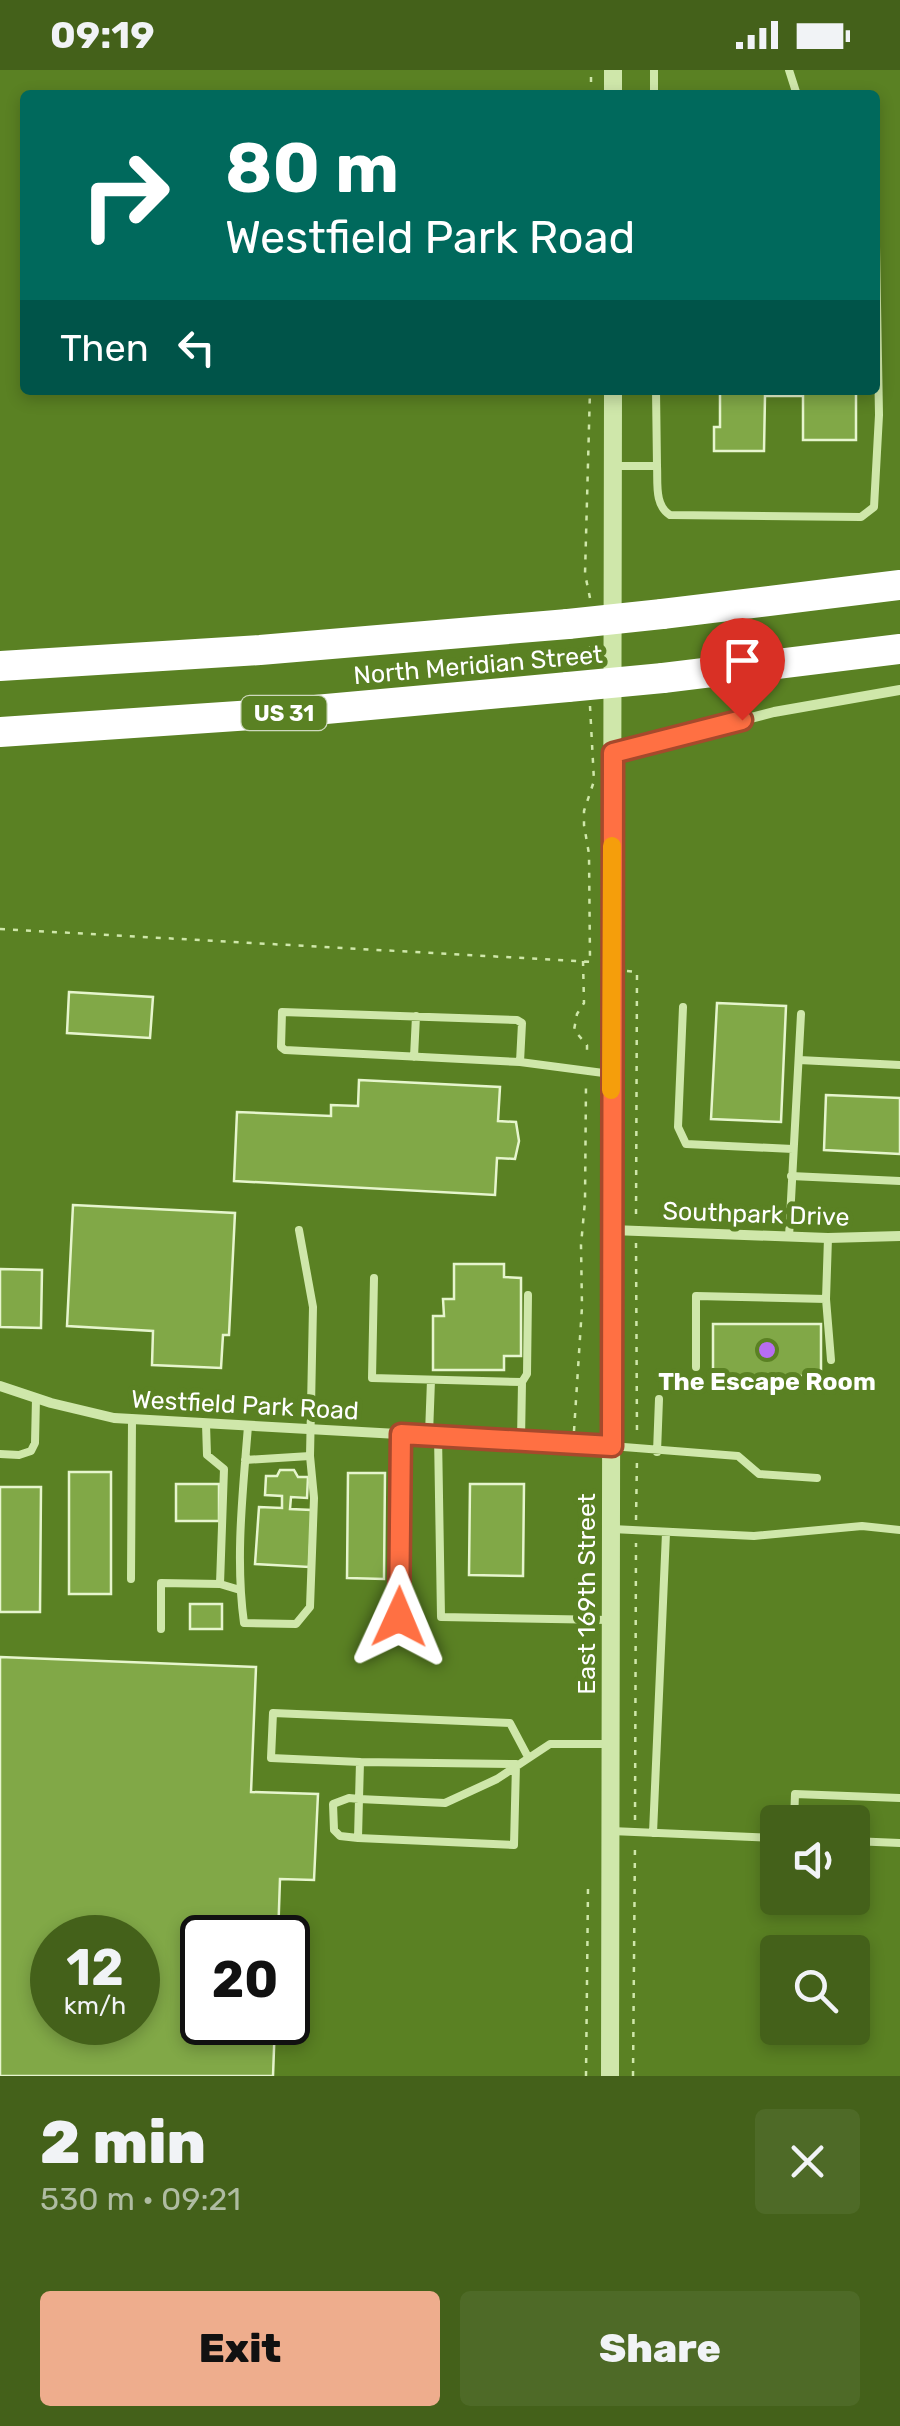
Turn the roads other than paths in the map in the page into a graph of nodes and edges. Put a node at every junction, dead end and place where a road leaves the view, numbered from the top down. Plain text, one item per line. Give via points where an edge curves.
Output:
1 (613, 395) edge
2 (656, 395) edge
3 (878, 395) edge
4 (613, 466) junction
5 (656, 466) junction
6 (900, 585) edge
7 (900, 649) edge
8 (0, 666) edge
9 (900, 690) edge
10 (0, 732) edge
11 (613, 753) junction
12 (683, 1007) dead end
13 (802, 1014) dead end
14 (416, 1016) junction
15 (414, 1057) junction
16 (798, 1060) junction
17 (520, 1062) junction
18 (900, 1066) edge
19 (611, 1074) junction
20 (793, 1149) junction
21 (792, 1176) junction
22 (900, 1181) edge
23 (299, 1230) dead end
24 (612, 1230) junction
25 (900, 1236) edge
26 (789, 1237) junction
27 (828, 1238) junction
28 (374, 1278) dead end
29 (528, 1296) dead end
30 (826, 1299) junction
31 (830, 1360) dead end
32 (696, 1367) dead end
33 (431, 1380) junction
34 (522, 1382) junction
35 (0, 1386) edge
36 (36, 1398) junction
37 (659, 1400) dead end
38 (132, 1420) junction
39 (206, 1424) junction
40 (248, 1426) junction
41 (311, 1429) junction
42 (401, 1434) junction
43 (434, 1435) junction
44 (521, 1440) junction
45 (612, 1446) junction
46 (658, 1452) junction
47 (0, 1454) edge
48 (310, 1456) junction
49 (245, 1460) junction
50 (816, 1478) dead end
51 (612, 1530) junction
52 (900, 1530) edge
53 (666, 1533) junction
54 (131, 1579) dead end
55 (220, 1584) junction
56 (240, 1590) junction
57 (399, 1617) dead end
58 (610, 1620) junction
59 (161, 1629) dead end
60 (611, 1744) junction
61 (528, 1757) junction
62 (360, 1762) junction
63 (516, 1764) junction
64 (900, 1798) edge
65 (359, 1799) junction
66 (795, 1805) edge
67 (612, 1832) junction
68 (653, 1833) junction
69 (760, 1837) edge
70 (358, 1838) junction
71 (870, 1843) edge
72 (900, 1844) edge
73 (610, 2076) edge

1 - 4 street, East 169th Street
2 - 5 lane
3 - 5 lane via 874,507 860,516 670,514 659,503
4 - 5 lane
4 - 11 street, East 169th Street
6 - 8 highway, North Meridian Street, bridge via 568,624
7 - 10 highway, North Meridian Street / US 31, bridge via 663,678
9 - 11 street via 774,712
11 - 19 street, East 169th Street
12 - 20 lane via 678,1127 686,1144
13 - 16 lane
14 - 15 lane
14 - 15 lane via 282,1012 286,1050
14 - 17 lane via 517,1020
15 - 17 lane
16 - 18 lane
16 - 20 lane
17 - 19 lane
19 - 24 street, East 169th Street
20 - 21 lane
21 - 22 lane
21 - 26 lane
23 - 41 lane via 313,1308
24 - 26 street, Southpark Drive
24 - 45 street, East 169th Street
25 - 27 street, Southpark Drive
26 - 27 street, Southpark Drive
27 - 30 lane
28 - 33 lane via 372,1378
29 - 34 lane
30 - 31 lane
30 - 32 lane via 696,1296
33 - 34 lane
33 - 43 lane
34 - 44 lane
35 - 36 street, Westfield Park Road
36 - 38 street, Westfield Park Road
36 - 47 lane via 31,1451
37 - 46 lane
38 - 39 street, Westfield Park Road
38 - 54 lane
39 - 40 street, Westfield Park Road
39 - 55 lane via 207,1455 224,1469
40 - 41 street, Westfield Park Road
40 - 49 lane
41 - 42 street, Westfield Park Road
41 - 48 lane
42 - 43 street, Westfield Park Road
42 - 57 lane
43 - 44 street, Westfield Park Road
43 - 58 lane via 441,1617
44 - 45 street, Westfield Park Road
45 - 46 lane
45 - 51 street, East 169th Street
46 - 50 lane via 738,1456 759,1474
48 - 49 lane
48 - 56 lane via 310,1607 296,1624 244,1623
49 - 56 lane
51 - 53 lane
51 - 58 street, East 169th Street
52 - 53 lane
53 - 68 lane
55 - 56 lane
55 - 59 lane via 162,1583
58 - 60 street, East 169th Street
60 - 61 lane via 550,1744
60 - 67 street, East 169th Street
61 - 62 lane via 510,1723 273,1712 271,1758
61 - 63 lane
62 - 63 lane
62 - 65 lane
63 - 65 lane via 445,1803
63 - 70 lane via 514,1844
64 - 66 lane via 796,1794
65 - 70 lane
65 - 70 lane via 333,1804 331,1820 340,1836
67 - 68 lane
67 - 73 street, East 169th Street
68 - 69 lane
71 - 72 lane

